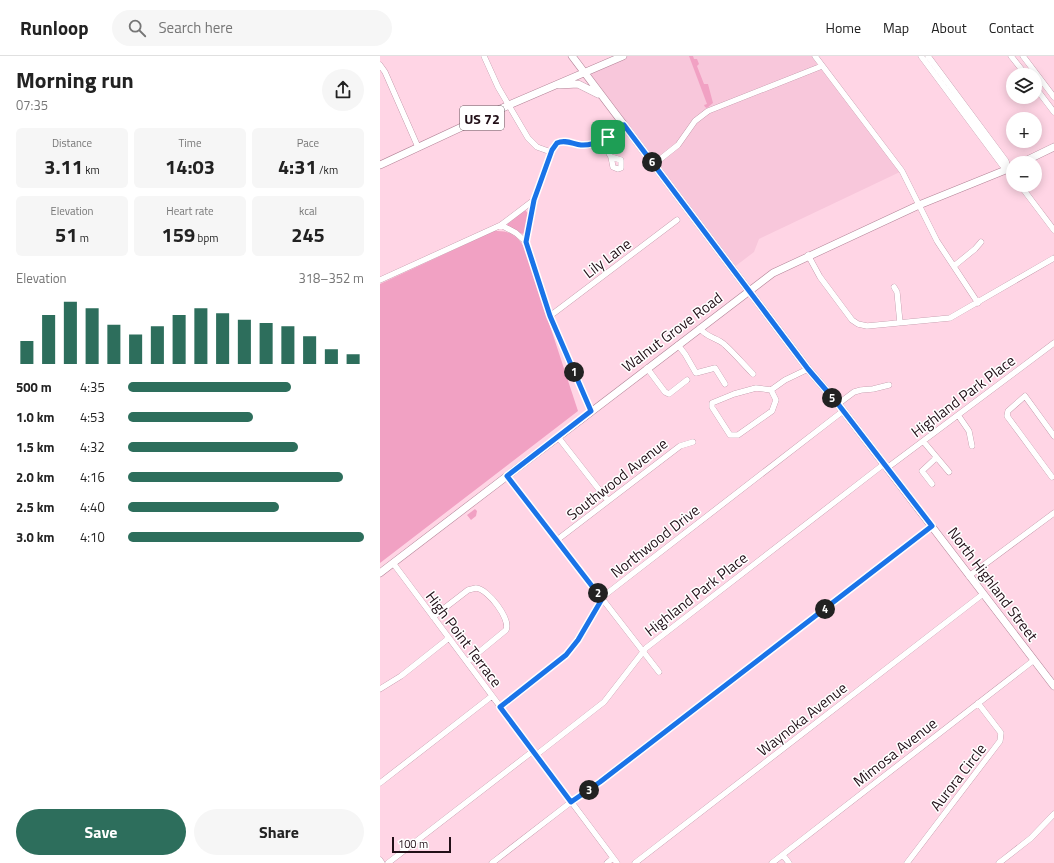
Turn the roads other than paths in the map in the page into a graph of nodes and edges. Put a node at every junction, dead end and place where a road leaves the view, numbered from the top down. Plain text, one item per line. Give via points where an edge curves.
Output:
1 (484, 56) edge
2 (572, 56) edge
3 (623, 56) edge
4 (815, 56) edge
5 (921, 56) edge
6 (928, 56) edge
7 (1013, 56) edge
8 (1023, 56) edge
9 (380, 65) edge
10 (822, 66) junction
11 (1021, 68) edge
12 (584, 72) junction
13 (551, 86) junction
14 (1042, 96) edge
15 (1054, 97) edge
16 (605, 100) junction
17 (509, 105) junction
18 (966, 112) junction
19 (1054, 112) edge
20 (624, 125) junction
21 (602, 141) junction
22 (418, 147) junction
23 (1054, 147) edge
24 (551, 152) junction
25 (1035, 156) edge
26 (611, 157) dead end
27 (380, 164) edge
28 (654, 164) junction
29 (1006, 166) edge
30 (1006, 170) edge
31 (1025, 192) edge
32 (534, 200) junction
33 (919, 205) junction
34 (677, 220) dead end
35 (501, 225) junction
36 (1054, 230) edge
37 (526, 242) junction
38 (981, 242) dead end
39 (808, 256) junction
40 (1054, 258) edge
41 (954, 266) junction
42 (380, 280) edge
43 (894, 287) dead end
44 (750, 290) junction
45 (978, 303) junction
46 (550, 316) junction
47 (900, 323) junction
48 (700, 328) junction
49 (1054, 342) edge
50 (678, 344) junction
51 (647, 368) junction
52 (808, 369) junction
53 (753, 374) dead end
54 (687, 380) dead end
55 (725, 384) dead end
56 (888, 385) dead end
57 (771, 390) junction
58 (838, 404) junction
59 (591, 411) junction
60 (843, 411) junction
61 (958, 415) junction
62 (1054, 436) edge
63 (558, 437) junction
64 (923, 441) junction
65 (693, 442) dead end
66 (972, 446) dead end
67 (936, 458) junction
68 (886, 466) junction
69 (949, 472) dead end
70 (507, 476) junction
71 (1054, 477) edge
72 (932, 484) dead end
73 (608, 501) junction
74 (1054, 514) edge
75 (932, 526) junction
76 (557, 540) junction
77 (393, 563) junction
78 (380, 573) edge
79 (969, 576) junction
80 (984, 594) junction
81 (602, 599) junction
82 (433, 617) junction
83 (449, 638) junction
84 (643, 651) junction
85 (1034, 660) junction
86 (467, 662) junction
87 (659, 672) dead end
88 (1054, 686) edge
89 (380, 689) edge
90 (492, 696) junction
91 (978, 703) junction
92 (500, 707) junction
93 (534, 753) junction
94 (380, 783) edge
95 (571, 802) junction
96 (1054, 814) edge
97 (782, 854) junction
98 (613, 858) junction
99 (380, 860) edge
100 (382, 863) edge
101 (388, 863) edge
102 (492, 863) edge
103 (606, 863) edge
104 (617, 863) edge
105 (635, 863) edge
106 (772, 863) edge
107 (789, 863) edge
108 (906, 863) edge
109 (1000, 863) edge

1 - 17 street
2 - 12 main road, North Highland Street
3 - 12 main road, US 72
4 - 10 street
5 - 18 street
6 - 18 street
7 - 11 street
8 - 15 street
9 - 22 street
10 - 28 street via 708,111 695,122 678,145
10 - 33 street via 902,171
12 - 13 main road, US 72
12 - 16 main road, North Highland Street
13 - 16 main road via 578,84 591,89
13 - 17 main road, US 72
14 - 19 street
16 - 20 main road, North Highland Street
17 - 22 main road, US 72
17 - 24 street via 530,141 537,148
18 - 29 street via 1002,165
20 - 21 street
20 - 28 main road, North Highland Street
21 - 24 street via 584,145 560,142 554,145
21 - 26 street
22 - 27 main road, US 72
23 - 25 main road
24 - 32 street
28 - 44 main road, North Highland Street
30 - 33 main road, Walnut Grove Road
31 - 36 street
32 - 35 street
32 - 37 street
33 - 39 main road, Walnut Grove Road
33 - 41 street via 937,241
34 - 46 street, Lily Lane
35 - 37 street
35 - 42 street
37 - 46 street
38 - 41 street
39 - 44 main road, Walnut Grove Road via 773,273
39 - 47 street via 820,277 852,320 867,326
40 - 45 street
41 - 45 street
43 - 47 street via 897,292
44 - 48 main road, Walnut Grove Road
44 - 52 main road, North Highland Street
45 - 47 street via 950,318
46 - 59 street
48 - 50 main road, Walnut Grove Road
48 - 53 street via 704,334 725,345
49 - 61 street, Highland Park Place
50 - 51 main road, Walnut Grove Road
50 - 55 street via 696,373 715,368
51 - 54 street via 669,394
51 - 59 main road, Walnut Grove Road
52 - 57 street
52 - 58 main road, North Highland Street
56 - 58 street via 854,392
57 - 57 street via 747,390 712,403 712,407 730,435 738,435 772,411 776,400
58 - 60 main road, North Highland Street
59 - 63 main road, Walnut Grove Road
60 - 68 main road, North Highland Street
60 - 81 street, Northwood Drive
61 - 64 street, Highland Park Place
61 - 66 street via 969,431
62 - 71 street via 1025,396 1010,407 1007,416
63 - 70 main road, Walnut Grove Road
63 - 73 street
64 - 67 street
64 - 68 street, Highland Park Place
65 - 73 street, Southwood Avenue via 680,446
67 - 69 street
67 - 72 street via 922,471
68 - 75 main road, North Highland Street
68 - 84 street, Highland Park Place
70 - 76 street
70 - 77 main road, Walnut Grove Road
73 - 76 street, Southwood Avenue
74 - 79 street
75 - 79 main road, North Highland Street
75 - 95 street
76 - 81 street
77 - 78 main road, Walnut Grove Road
77 - 82 street, High Point Terrace
79 - 80 main road, North Highland Street
80 - 85 main road, North Highland Street
80 - 105 street, Waynoka Avenue
81 - 84 street
81 - 92 street, Northwood Drive via 566,655
82 - 83 street, High Point Terrace
82 - 86 street via 468,590 479,588 505,616 507,627 501,635
83 - 86 street, High Point Terrace
83 - 89 street
84 - 87 street
84 - 93 street, Highland Park Place via 604,702
85 - 88 main road, North Highland Street
85 - 91 street, Mimosa Avenue
86 - 90 street, High Point Terrace
90 - 92 street, High Point Terrace
90 - 94 street
91 - 97 street, Mimosa Avenue
91 - 108 street, Aurora Circle via 1001,734 1000,741
92 - 93 street, High Point Terrace
93 - 95 street, High Point Terrace
93 - 101 street, Highland Park Place
95 - 98 street, High Point Terrace
95 - 102 street
96 - 109 street via 1031,838
97 - 106 street, Mimosa Avenue
97 - 107 street
98 - 103 street
98 - 104 street, High Point Terrace
99 - 100 street

